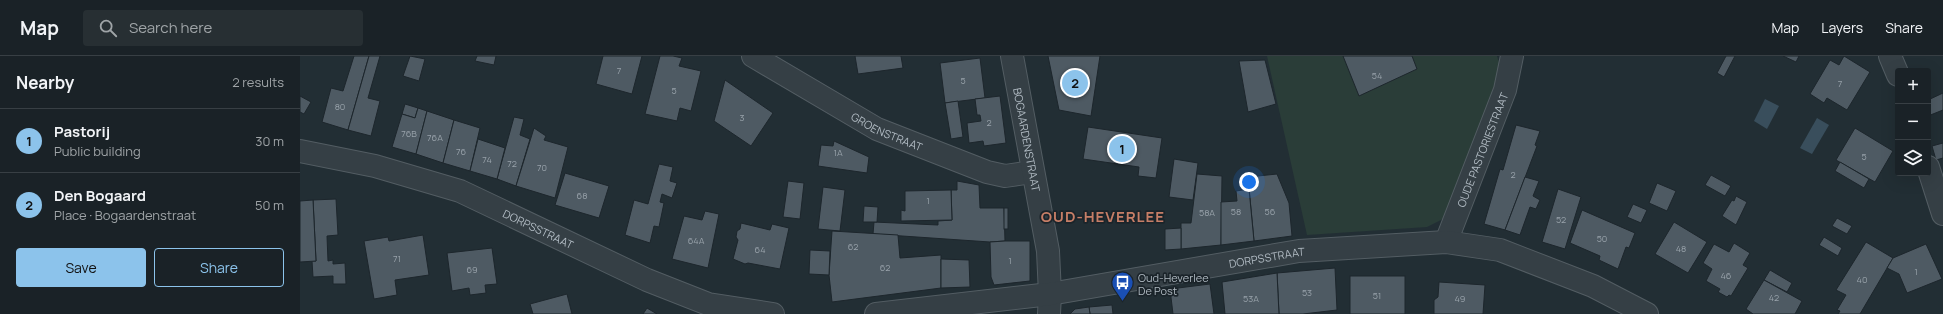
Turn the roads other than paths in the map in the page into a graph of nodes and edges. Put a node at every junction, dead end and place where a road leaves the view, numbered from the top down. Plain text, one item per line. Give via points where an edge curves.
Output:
1 (753, 56) edge
2 (1012, 56) edge
3 (1512, 56) edge
4 (1890, 56) edge
5 (1895, 68) edge
6 (300, 151) edge
7 (1032, 172) junction
8 (1931, 176) edge
9 (1943, 214) edge
10 (1437, 243) junction
11 (1050, 304) edge
12 (709, 309) edge
13 (773, 314) edge
14 (876, 314) edge
15 (1647, 314) edge

1 - 7 street, GROENSTRAAT via 877,129 986,172 1005,176
2 - 7 street, BOGAARDENSTRAAT
3 - 10 street, OUDE PASTORIESTRAAT via 1505,90
4 - 5 street
6 - 12 street, DORPSSTRAAT via 375,166 460,190
7 - 11 street, BOGAARDENSTRAAT via 1048,251
8 - 9 street
10 - 11 street, DORPSSTRAAT via 1299,250
10 - 15 street, DORPSSTRAAT via 1500,250 1593,286
11 - 14 street, DORPSSTRAAT
12 - 13 street, DORPSSTRAAT

